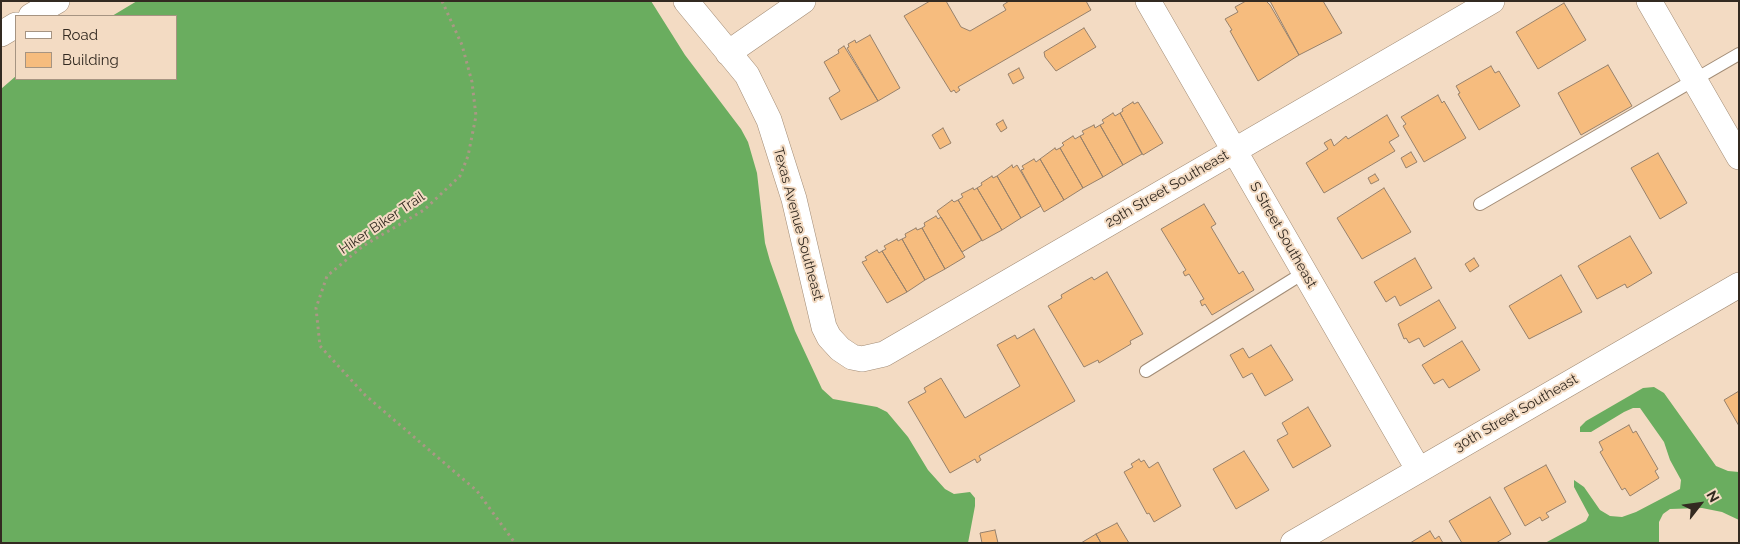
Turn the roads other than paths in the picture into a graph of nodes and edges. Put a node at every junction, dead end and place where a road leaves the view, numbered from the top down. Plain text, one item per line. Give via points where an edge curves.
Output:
1 (57, 1) edge
2 (686, 1) edge
3 (1492, 1) edge
4 (1649, 1) edge
5 (801, 2) edge
6 (1149, 2) edge
7 (33, 15) edge
8 (15, 26) edge
9 (1, 34) edge
10 (728, 53) junction
11 (1739, 54) edge
12 (1694, 80) junction
13 (1234, 150) junction
14 (1739, 157) edge
15 (1480, 204) dead end
16 (1305, 272) junction
17 (1739, 285) edge
18 (840, 349) joint
19 (1146, 371) dead end
20 (1418, 469) junction
21 (1293, 543) edge

1 - 7 street
2 - 10 street, Texas Avenue Southeast
3 - 13 street, 29th Street Southeast
4 - 12 street
5 - 10 street
6 - 13 street, S Street Southeast
8 - 9 street
10 - 18 street, Texas Avenue Southeast via 747,75 769,120 794,199 824,327
11 - 12 lane
12 - 14 street
12 - 15 lane
13 - 16 street, S Street Southeast
13 - 18 street, 29th Street Southeast via 884,354 862,360 852,358
16 - 19 lane
16 - 20 street, S Street Southeast
17 - 20 street, 30th Street Southeast
20 - 21 street, 30th Street Southeast

